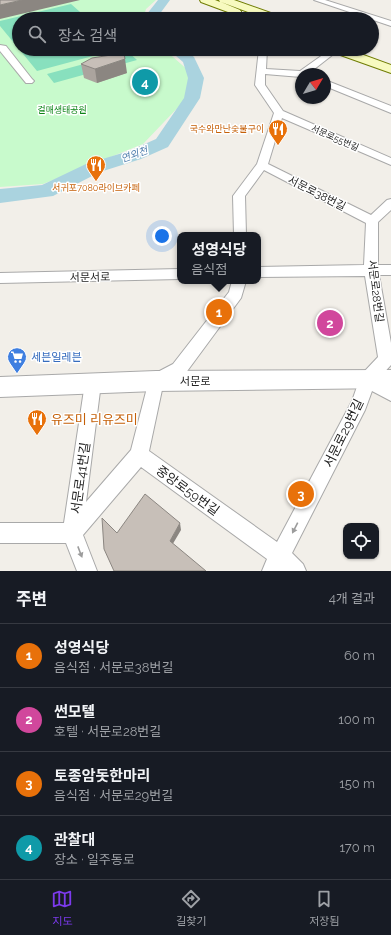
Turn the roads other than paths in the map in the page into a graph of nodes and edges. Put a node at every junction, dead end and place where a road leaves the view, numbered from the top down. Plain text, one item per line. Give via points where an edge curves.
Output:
1 (205, 0) edge
2 (318, 0) edge
3 (228, 2) edge
4 (237, 12) edge
5 (257, 12) edge
6 (361, 12) edge
7 (379, 17) edge
8 (383, 18) junction
9 (379, 21) edge
10 (391, 24) edge
11 (0, 48) edge
12 (379, 55) edge
13 (263, 56) edge
14 (326, 56) edge
15 (355, 56) edge
16 (391, 59) edge
17 (310, 68) edge
18 (391, 69) edge
19 (262, 71) junction
20 (295, 73) edge
21 (28, 81) dead end
22 (331, 85) edge
23 (391, 110) edge
24 (280, 113) junction
25 (391, 162) edge
26 (262, 165) junction
27 (391, 203) edge
28 (372, 221) junction
29 (240, 232) edge
30 (371, 269) junction
31 (391, 270) edge
32 (261, 272) edge
33 (177, 274) edge
34 (0, 278) edge
35 (238, 284) edge
36 (391, 379) edge
37 (367, 380) junction
38 (156, 381) junction
39 (94, 384) junction
40 (0, 387) edge
41 (391, 393) edge
42 (139, 455) junction
43 (0, 533) edge
44 (72, 533) junction
45 (276, 564) edge
46 (87, 571) edge
47 (296, 571) edge

1 - 3 main road
2 - 6 street
3 - 4 main road
3 - 5 main road
7 - 8 street
8 - 9 street
8 - 10 street
11 - 21 street via 3,48
12 - 16 main road
13 - 19 street
14 - 17 street
15 - 18 main road
19 - 20 street
19 - 24 street via 260,85
22 - 23 street
24 - 25 street, 서문로55번길
24 - 26 street
26 - 28 street, 서문로38번길
26 - 29 street via 239,196
27 - 28 street
28 - 30 street, 서문로28번길
30 - 31 street
30 - 32 street
30 - 37 street, 서문로28번길 via 386,359
33 - 34 street, 서문서로
35 - 38 street via 236,294 179,369
36 - 37 street, 서문로
37 - 38 street, 서문로
37 - 41 street
37 -> 45 street, 서문로29번길 via 359,404
38 - 39 street, 서문로
38 - 42 street
39 - 40 street, 서문로
39 - 44 street, 서문로41번길
42 - 44 street
42 - 45 street, 중앙로59번길
43 - 44 street
44 -> 46 street, 서문로41번길
45 - 47 street, 중앙로59번길

